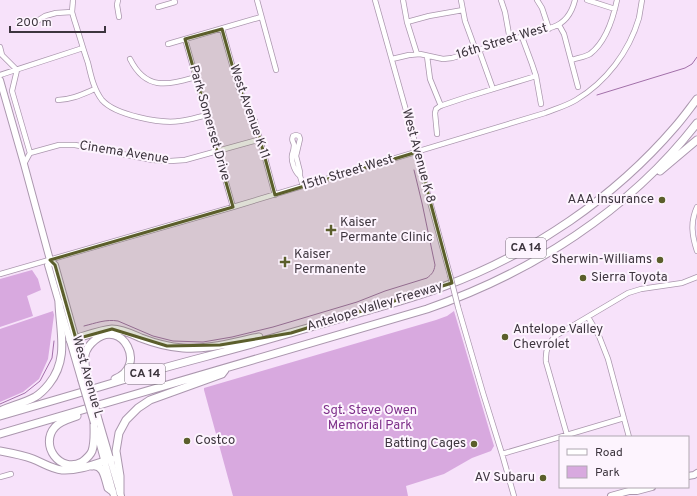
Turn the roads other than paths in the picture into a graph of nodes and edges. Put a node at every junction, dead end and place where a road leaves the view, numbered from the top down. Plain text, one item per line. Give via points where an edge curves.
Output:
1 (73, 0) edge
2 (118, 0) edge
3 (257, 0) edge
4 (375, 0) edge
5 (403, 0) edge
6 (460, 0) edge
7 (501, 0) edge
8 (537, 0) edge
9 (575, 0) edge
10 (587, 0) edge
11 (616, 0) edge
12 (642, 0) edge
13 (175, 1) edge
14 (158, 7) dead end
15 (615, 9) junction
16 (463, 10) junction
17 (72, 12) junction
18 (118, 17) dead end
19 (261, 17) junction
20 (407, 22) junction
21 (34, 23) dead end
22 (559, 25) junction
23 (222, 29) junction
24 (549, 29) junction
25 (522, 37) junction
26 (185, 39) junction
27 (510, 40) junction
28 (168, 44) dead end
29 (0, 47) edge
30 (83, 48) junction
31 (477, 50) junction
32 (417, 54) junction
33 (427, 56) junction
34 (130, 59) dead end
35 (392, 59) junction
36 (572, 60) junction
37 (17, 70) junction
38 (276, 70) dead end
39 (0, 75) edge
40 (536, 76) junction
41 (196, 77) junction
42 (0, 80) edge
43 (578, 87) dead end
44 (95, 89) junction
45 (493, 89) junction
46 (697, 98) edge
47 (58, 100) dead end
48 (541, 104) dead end
49 (441, 106) junction
50 (207, 115) junction
51 (697, 123) edge
52 (437, 134) dead end
53 (295, 136) dead end
54 (261, 140) junction
55 (697, 140) edge
56 (218, 152) junction
57 (417, 152) junction
58 (30, 153) junction
59 (24, 164) junction
60 (643, 182) junction
61 (303, 186) junction
62 (276, 195) junction
63 (234, 207) junction
64 (697, 207) edge
65 (697, 251) edge
66 (50, 260) junction
67 (0, 274) edge
68 (697, 277) edge
69 (59, 303) junction
70 (588, 316) junction
71 (290, 333) junction
72 (73, 340) junction
73 (227, 367) junction
74 (84, 378) junction
75 (123, 398) junction
76 (58, 400) junction
77 (0, 411) edge
78 (0, 416) edge
79 (624, 418) junction
80 (97, 422) junction
81 (0, 434) edge
82 (566, 435) junction
83 (563, 436) edge
84 (629, 436) edge
85 (559, 437) edge
86 (0, 451) edge
87 (502, 454) junction
88 (107, 460) junction
89 (86, 466) junction
90 (11, 474) dead end
91 (0, 477) edge
92 (636, 488) edge
93 (117, 494) edge
94 (514, 496) edge
95 (611, 496) edge
96 (632, 496) edge

1 - 17 street
2 - 18 street
3 - 19 street
4 - 35 street, West Avenue K 8
5 - 20 street
6 - 16 street
7 - 27 street
8 - 24 street
9 - 22 street, 16th Street West via 567,18
10 - 15 street
11 - 15 street
12 - 57 street, 15th Street West via 639,18 619,60 592,90 545,113
13 - 14 street
15 - 36 street via 602,41 588,55
16 - 20 street
16 - 31 street
17 - 21 street via 45,16
17 - 30 street
19 - 23 street
19 - 38 street
20 - 32 street
22 - 24 street, 16th Street West
22 - 36 street
23 - 26 street
23 - 54 street, West Avenue K 11 via 241,95 255,121
24 - 25 street, 16th Street West
25 - 27 street, 16th Street West
25 - 40 street
26 - 28 street
26 - 41 street, Park Somerset Drive
27 - 31 street, 16th Street West
29 - 37 street via 2,55
30 - 37 street
30 - 44 street
31 - 33 street, 16th Street West via 452,58
31 - 45 street
32 - 33 street, 16th Street West
32 - 35 street, 16th Street West
33 - 49 street via 430,79
34 - 41 street via 141,75 157,83 173,83
35 - 57 street, West Avenue K 8
36 - 43 street
37 - 39 street
37 - 58 street via 12,91
40 - 45 street
40 - 48 street
41 - 50 street, Park Somerset Drive
42 - 59 main road, West Avenue L
44 - 47 street via 80,96
44 - 50 street via 110,107 144,119 180,121
45 - 49 street
46 - 71 highway, Antelope Valley Freeway / CA 14 via 676,126 640,164 575,217 523,250 444,287
49 - 52 street via 435,113
50 - 56 street, Park Somerset Drive
51 - 60 highway, Antelope Valley Freeway / CA 14
53 - 61 street via 299,136 300,139 296,146 296,156
54 - 56 street, Cinema Avenue
54 - 62 street, West Avenue K 11
55 - 60 highway
56 - 58 street, Cinema Avenue via 170,161 75,145 59,145
56 - 63 street, Park Somerset Drive
57 - 61 street, 15th Street West
57 - 87 street, West Avenue K 8, bridge via 458,307
58 - 59 street
59 - 66 main road, West Avenue L
60 - 73 highway, Antelope Valley Freeway / CA 14 via 582,231 498,280 427,309
61 - 62 street, 15th Street West
62 - 63 street, 15th Street West
63 - 66 street, 15th Street West
64 - 65 street via 692,232
66 - 67 street, 15th Street West
66 - 69 main road, West Avenue L via 48,265
66 - 72 main road, West Avenue L via 55,264
68 - 70 street via 682,283 628,293
69 - 72 main road, West Avenue L
69 - 77 highway via 63,342 56,374 36,397
70 - 79 street via 608,359
70 - 82 street via 554,337 546,354
71 - 72 highway via 198,348 167,346 112,329
71 - 76 highway, Antelope Valley Freeway / CA 14
72 - 74 main road, West Avenue L
73 - 75 highway, Antelope Valley Freeway / CA 14
73 - 93 highway via 222,374 150,400 126,420 117,441 120,476
74 - 76 highway via 88,347 98,337 114,335 127,345 131,358 127,372 120,377
74 - 80 main road, West Avenue L, bridge
75 - 80 highway via 60,422 54,428 50,439 54,456 68,464 80,463 87,458 92,452
75 - 81 highway, Antelope Valley Freeway / CA 14
76 - 78 highway, Antelope Valley Freeway / CA 14
79 - 82 street
79 - 84 street
80 - 88 main road, West Avenue L
82 - 83 street
85 - 87 street
86 - 89 highway via 22,455 62,470
87 - 94 street, West Avenue K 8
88 - 89 highway
88 - 93 main road, West Avenue L
89 - 93 highway via 100,467 108,488
90 - 91 street
92 - 95 main road
92 - 96 main road

